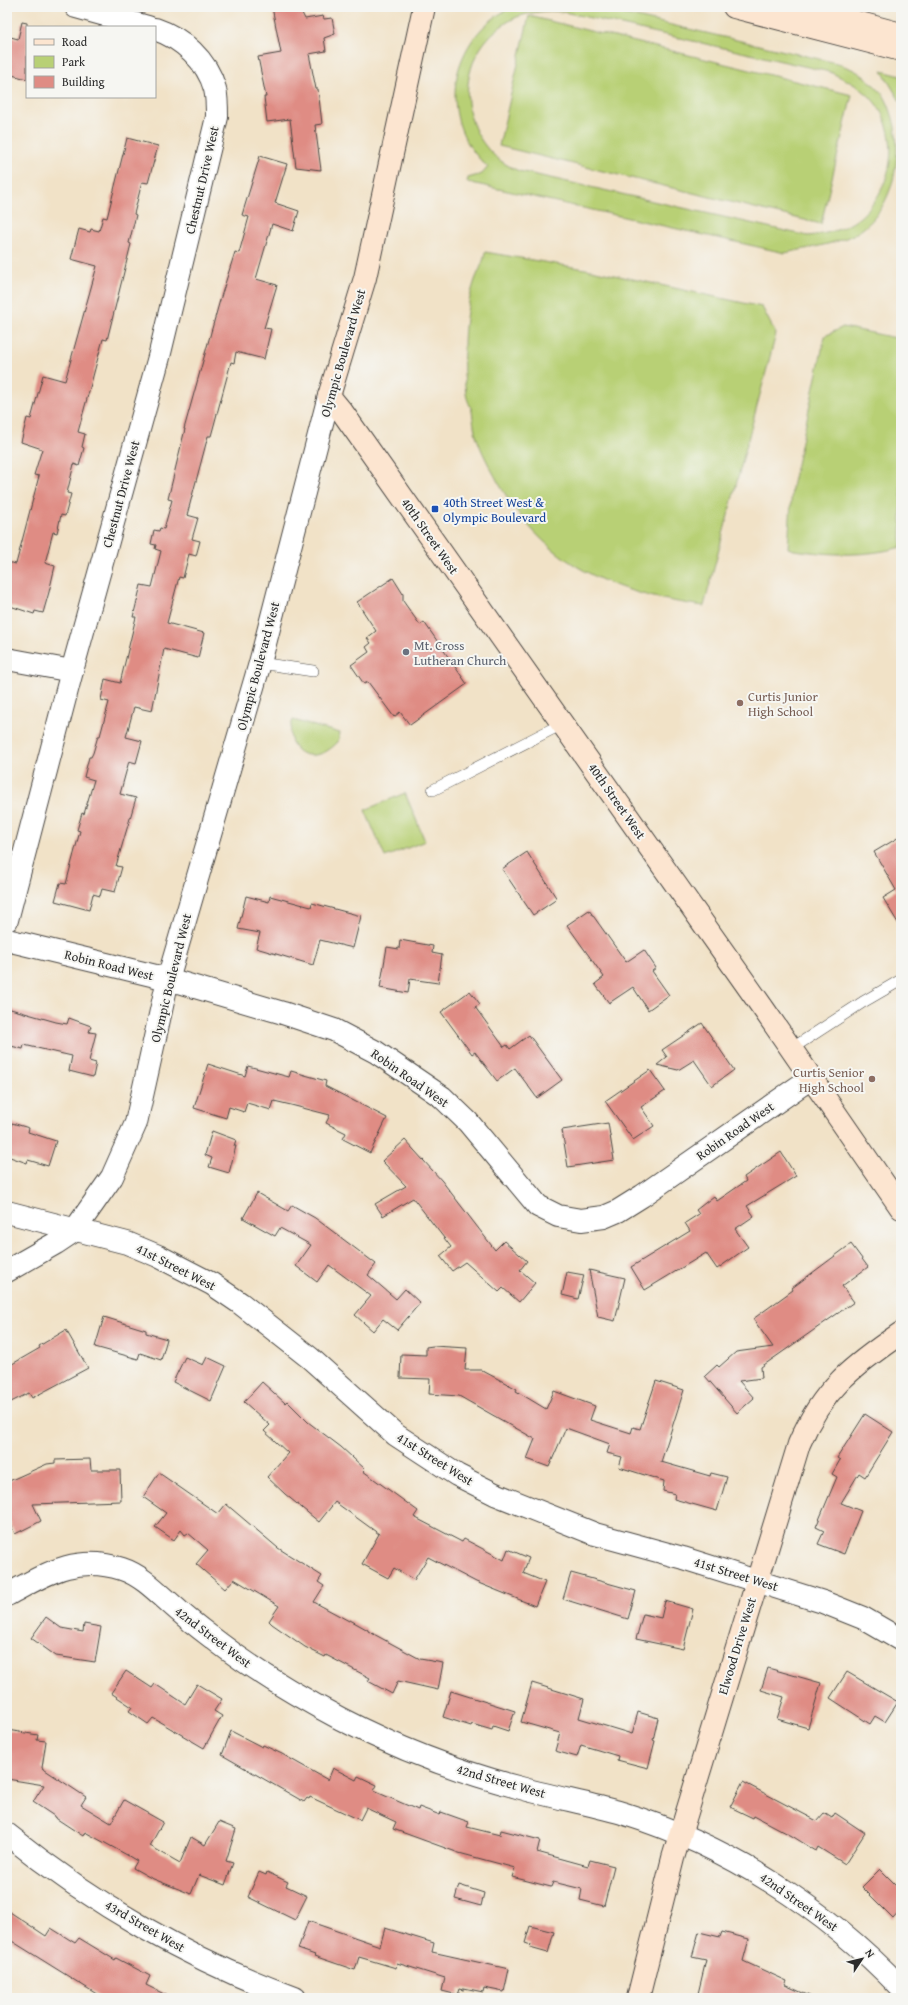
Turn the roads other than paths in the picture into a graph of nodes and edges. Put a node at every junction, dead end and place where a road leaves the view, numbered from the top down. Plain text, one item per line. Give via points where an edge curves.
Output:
1 (76, 7) edge
2 (734, 7) edge
3 (800, 7) edge
4 (425, 8) edge
5 (144, 26) edge
6 (156, 29) edge
7 (901, 45) edge
8 (329, 396) junction
9 (7, 659) edge
10 (260, 663) junction
11 (72, 671) junction
12 (312, 671) dead end
13 (562, 724) junction
14 (434, 790) dead end
15 (7, 920) edge
16 (7, 940) edge
17 (168, 979) junction
18 (901, 980) edge
19 (791, 1049) junction
20 (811, 1078) junction
21 (901, 1208) edge
22 (7, 1212) edge
23 (74, 1230) junction
24 (7, 1271) edge
25 (901, 1333) edge
26 (757, 1580) junction
27 (7, 1595) edge
28 (901, 1640) edge
29 (7, 1834) edge
30 (680, 1835) junction
31 (901, 1988) edge
32 (295, 1998) edge
33 (638, 1998) edge

1 - 5 street
2 - 7 street
3 - 7 street
4 - 8 street, Olympic Boulevard West via 364,278
6 - 11 street, Chestnut Drive West via 179,39 196,56 215,90 217,117 159,357
8 - 10 street, Olympic Boulevard West
8 - 13 street, 40th Street West via 343,412
9 - 11 street
10 - 12 lane
10 - 17 street, Olympic Boulevard West
11 - 15 street, Chestnut Drive West
13 - 14 lane
13 - 19 street, 40th Street West
16 - 17 street, Robin Road West
17 - 20 street, Robin Road West via 327,1028 376,1052 442,1097 468,1122 538,1206 558,1216 582,1220 604,1216 642,1196
17 - 23 street, Olympic Boulevard West via 136,1123 112,1177
18 - 19 lane
19 - 20 street, 40th Street West
20 - 21 street, 40th Street West
22 - 23 street, 41st Street West
23 - 24 street, Olympic Boulevard West
23 - 26 street, 41st Street West via 127,1243 212,1284 310,1358 396,1435 457,1475 482,1488 595,1534
25 - 26 street, Elwood Drive West via 856,1365 839,1380 820,1404 799,1444
26 - 28 street, 41st Street West via 863,1618
26 - 30 street, Elwood Drive West
27 - 30 street, 42nd Street West via 60,1568 82,1563 103,1564 125,1570 144,1581 261,1673 322,1709 385,1740 473,1774 624,1814
29 - 32 street, 43rd Street West via 60,1874 147,1929 226,1969
30 - 31 street, 42nd Street West via 747,1868 788,1892 853,1941
30 - 33 street, Elwood Drive West

